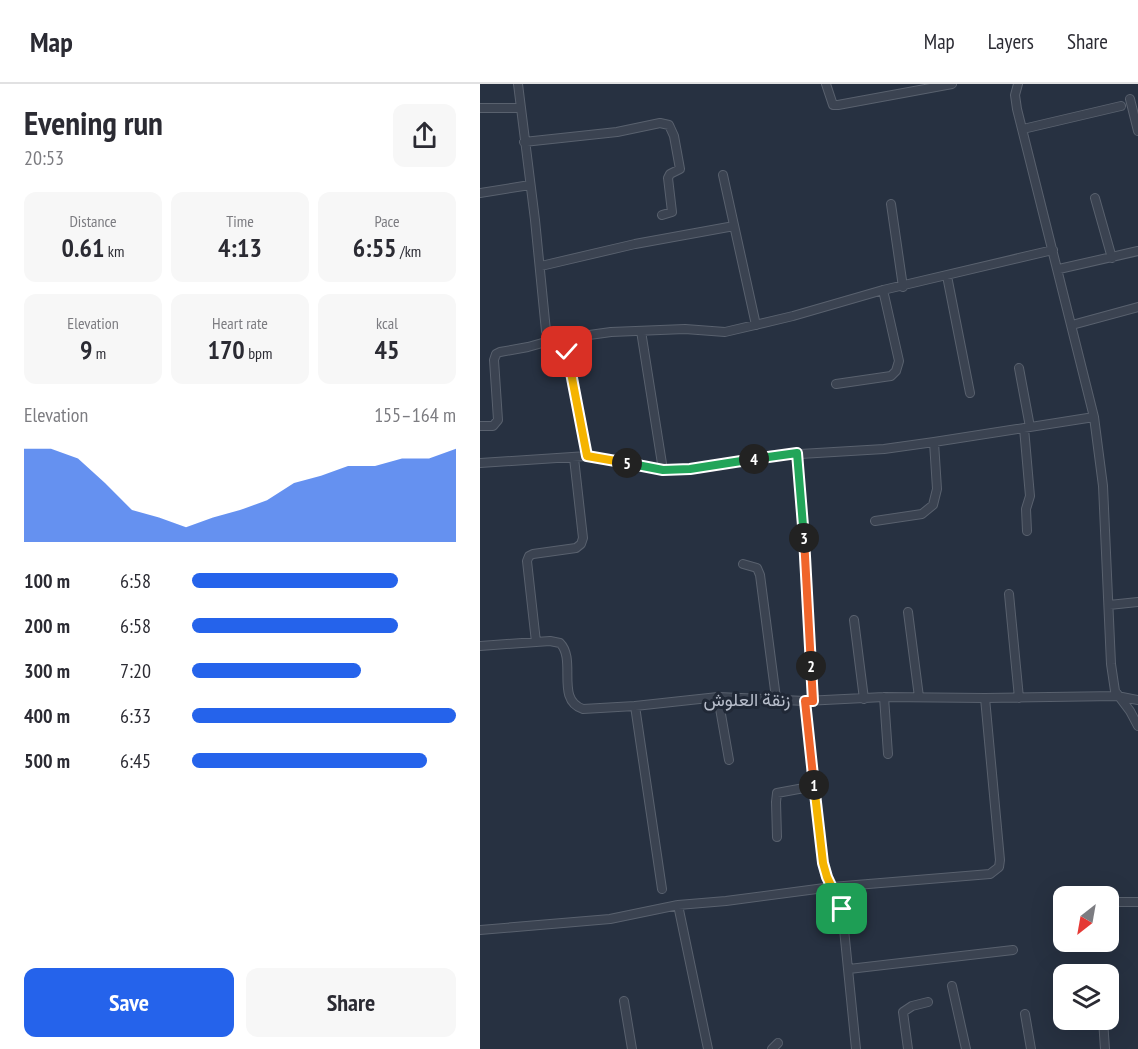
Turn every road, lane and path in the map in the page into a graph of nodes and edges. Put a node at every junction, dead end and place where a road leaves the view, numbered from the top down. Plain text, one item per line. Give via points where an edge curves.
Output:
1 (518, 84) edge
2 (826, 84) edge
3 (952, 84) edge
4 (1018, 84) edge
5 (1130, 99) dead end
6 (1121, 106) dead end
7 (480, 108) edge
8 (521, 108) junction
9 (1023, 129) junction
10 (1138, 131) edge
11 (524, 142) junction
12 (723, 176) dead end
13 (530, 185) junction
14 (480, 193) edge
15 (1095, 198) dead end
16 (891, 204) dead end
17 (662, 215) dead end
18 (734, 226) junction
19 (1053, 250) junction
20 (1138, 251) edge
21 (1112, 258) junction
22 (541, 266) junction
23 (1059, 269) junction
24 (947, 276) junction
25 (903, 287) junction
26 (883, 290) junction
27 (1138, 307) edge
28 (756, 325) junction
29 (1072, 325) junction
30 (641, 332) junction
31 (553, 340) junction
32 (1019, 368) dead end
33 (836, 384) dead end
34 (970, 393) dead end
35 (1094, 417) junction
36 (480, 426) edge
37 (1027, 427) junction
38 (934, 442) junction
39 (797, 453) junction
40 (587, 456) junction
41 (574, 458) junction
42 (480, 463) edge
43 (663, 470) junction
44 (875, 521) dead end
45 (1027, 531) dead end
46 (743, 564) dead end
47 (1009, 594) dead end
48 (1138, 602) edge
49 (1109, 605) junction
50 (908, 612) dead end
51 (854, 620) dead end
52 (536, 642) junction
53 (480, 646) edge
54 (1117, 696) junction
55 (718, 697) junction
56 (884, 697) junction
57 (919, 697) junction
58 (776, 698) junction
59 (985, 698) junction
60 (1019, 698) junction
61 (864, 699) junction
62 (1138, 700) edge
63 (809, 701) junction
64 (635, 706) junction
65 (1138, 726) edge
66 (888, 754) dead end
67 (729, 760) dead end
68 (814, 786) junction
69 (777, 837) dead end
70 (832, 888) junction
71 (662, 889) dead end
72 (1119, 902) edge
73 (1138, 902) edge
74 (678, 905) junction
75 (480, 930) edge
76 (1013, 950) dead end
77 (849, 969) junction
78 (952, 986) dead end
79 (624, 1001) dead end
80 (928, 1002) dead end
81 (1025, 1014) dead end
82 (1104, 1030) edge
83 (632, 1049) edge
84 (708, 1049) edge
85 (856, 1049) edge
86 (908, 1049) edge
87 (966, 1049) edge
88 (1031, 1049) edge
89 (1105, 1049) edge

1 - 8 street
2 - 3 street via 830,101 838,105
4 - 9 street via 1015,95
5 - 10 street
6 - 9 street
7 - 8 street
8 - 11 street
9 - 19 street
11 - 13 street
11 - 17 street via 660,123 669,125 680,167 668,178 672,212
12 - 18 street
13 - 14 street
13 - 22 street
15 - 21 street
16 - 25 street
18 - 22 street
18 - 28 street
19 - 23 street
19 - 24 street
20 - 21 street
21 - 23 street
22 - 31 street via 546,327
23 - 29 street
24 - 25 street
24 - 34 street
25 - 26 street
26 - 28 street
26 - 33 street via 899,361 896,371 891,376
27 - 29 street
28 - 30 street via 725,332
29 - 35 street
30 - 31 street
30 - 43 street
31 - 36 street via 496,354 498,420 493,426
31 - 40 street via 567,352
32 - 37 street
35 - 37 street
35 - 49 street
37 - 38 street
37 - 45 street
38 - 39 street
38 - 44 street via 937,489 933,505 922,514
39 - 43 street
39 - 63 street via 805,546
40 - 41 street
40 - 43 street
41 - 42 street
41 - 52 street via 581,544 533,554 527,561
46 - 58 street via 757,568 760,575
47 - 60 street
48 - 49 street
49 - 54 street via 1111,664
50 - 57 street
51 - 61 street
52 - 53 street, زنقة العلوش
52 - 64 street, زنقة العلوش via 557,642 566,649 570,696 576,706
54 - 60 street, زنقة العلوش
54 - 62 street, زنقة العلوش
54 - 65 street
55 - 58 street, زنقة العلوش
55 - 64 street, زنقة العلوش
55 - 67 street
56 - 57 street, زنقة العلوش
56 - 61 street, زنقة العلوش
56 - 66 street
57 - 59 street, زنقة العلوش
58 - 63 street, زنقة العلوش
59 - 60 street, زنقة العلوش
59 - 70 street via 1000,860 996,871 978,876
61 - 63 street, زنقة العلوش
63 - 68 street
64 - 71 street
68 - 69 street via 777,792
68 - 70 street via 823,863
70 - 74 street
70 - 77 street via 842,909
72 - 73 street
74 - 75 street via 610,919
74 - 84 street
76 - 77 street
77 - 85 street
78 - 87 street
79 - 83 street
80 - 86 street via 903,1012
81 - 88 street
82 - 89 street

